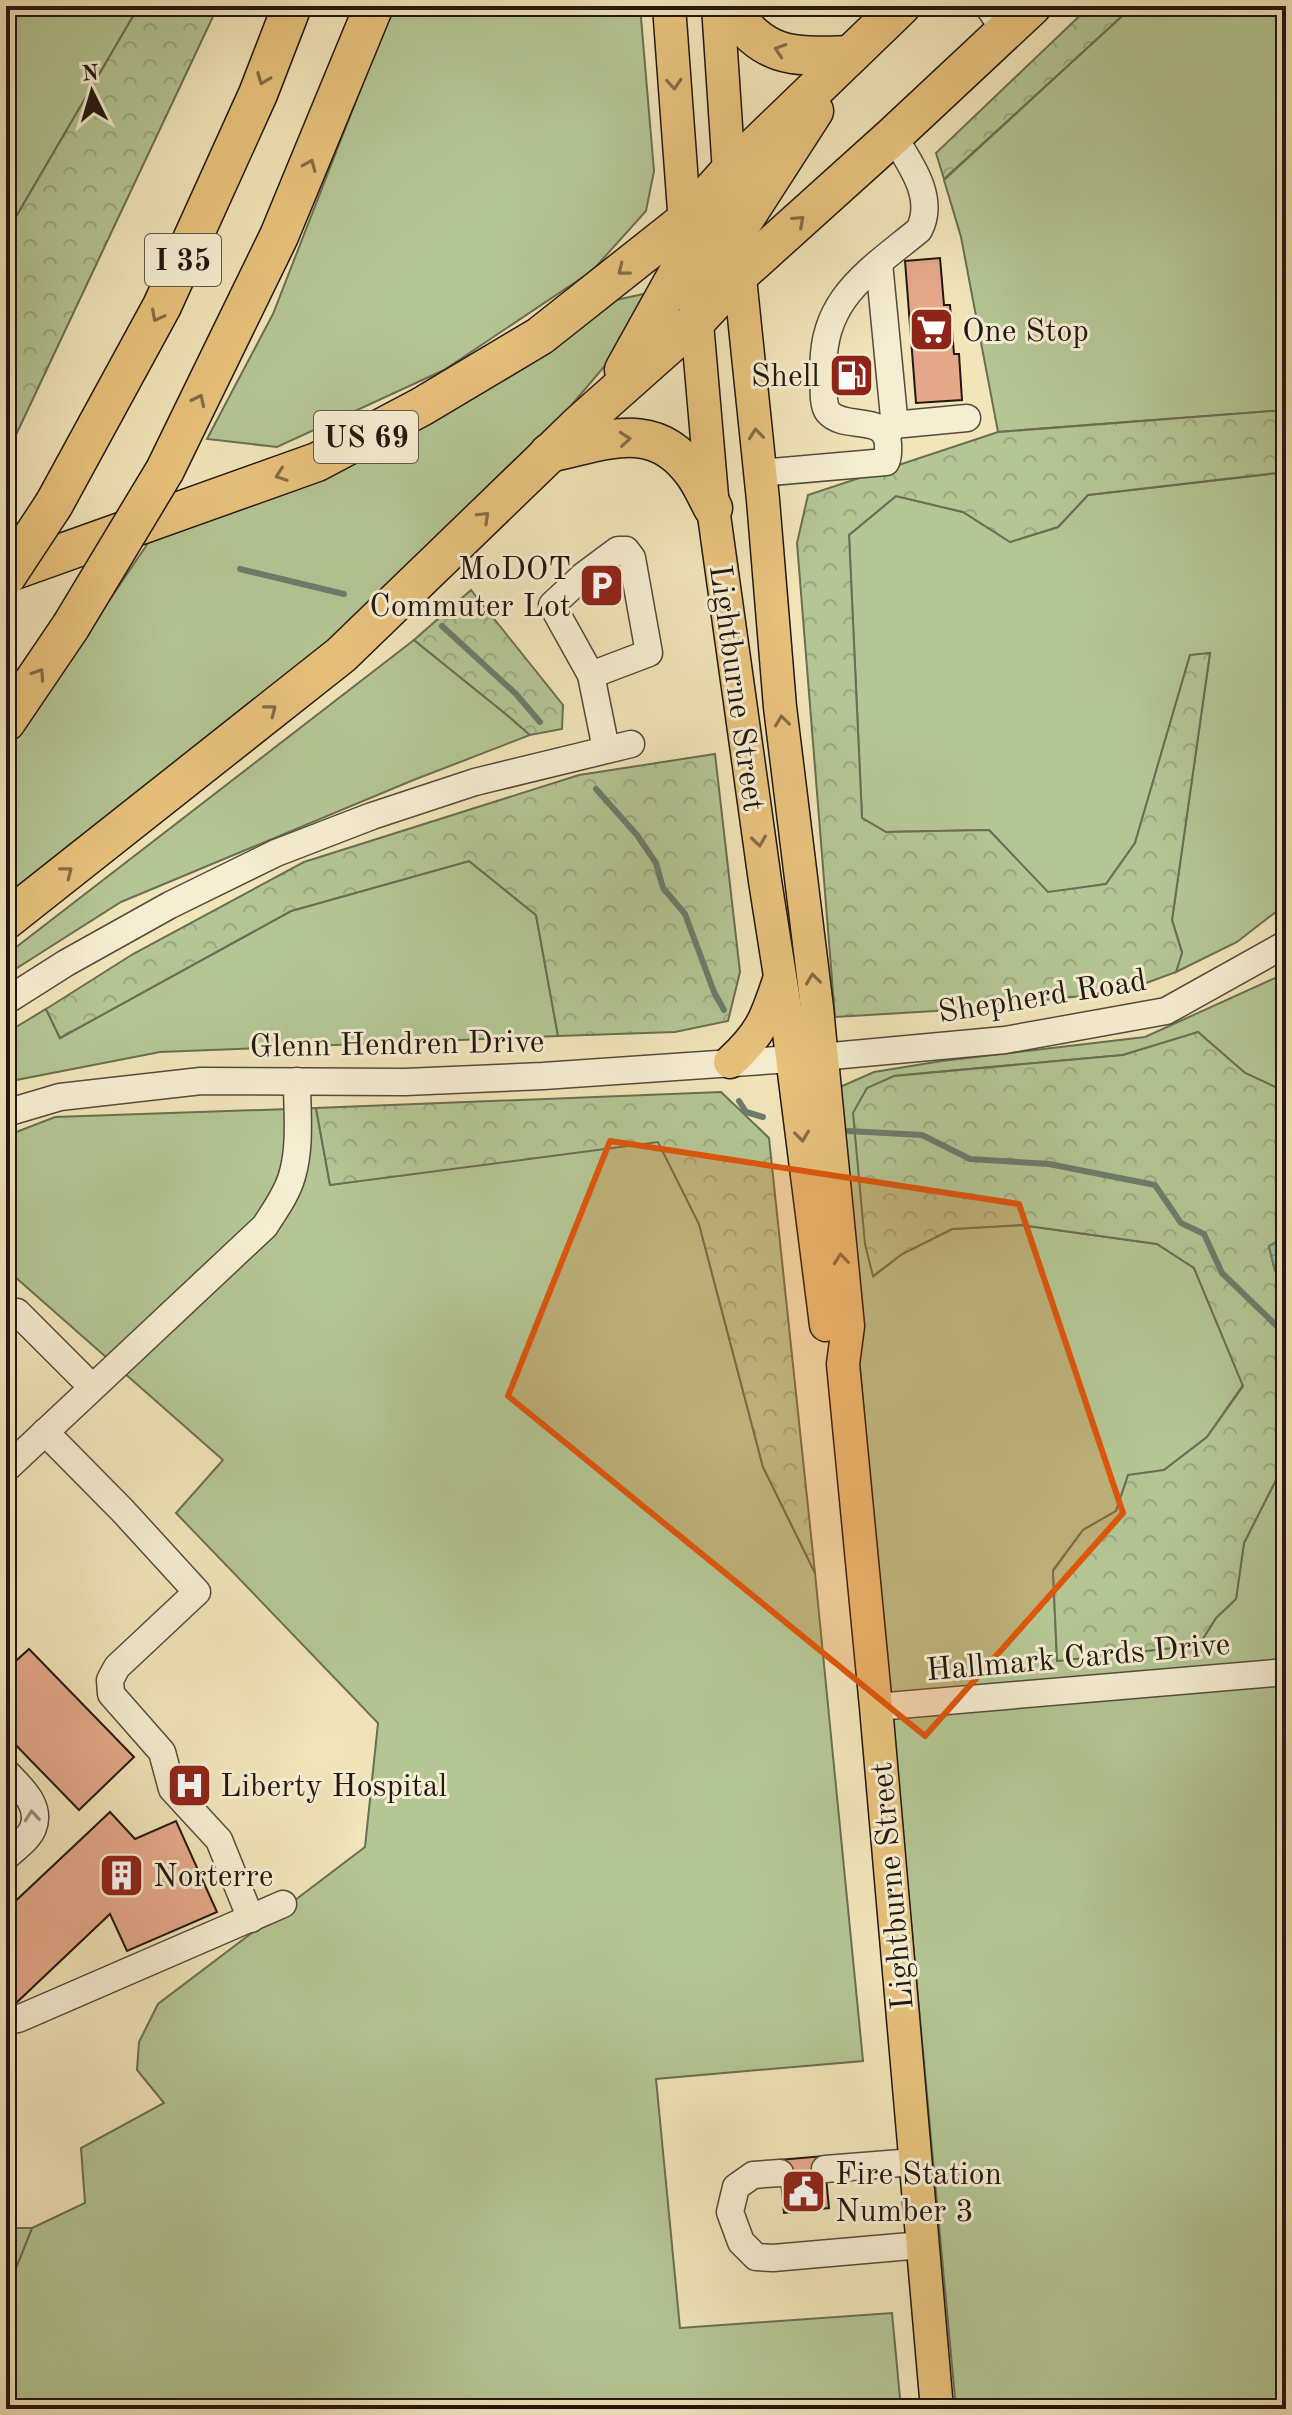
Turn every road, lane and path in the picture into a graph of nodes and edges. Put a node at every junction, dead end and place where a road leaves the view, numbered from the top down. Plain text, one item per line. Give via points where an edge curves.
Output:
1 (292, 6) edge
2 (374, 6) edge
3 (669, 6) edge
4 (718, 6) edge
5 (728, 6) edge
6 (901, 6) edge
7 (1008, 14) edge
8 (850, 55) junction
9 (893, 136) junction
10 (729, 172) junction
11 (736, 232) junction
12 (686, 238) junction
13 (879, 263) junction
14 (741, 273) junction
15 (698, 319) junction
16 (609, 397) junction
17 (967, 418) dead end
18 (890, 430) junction
19 (549, 453) junction
20 (760, 473) junction
21 (713, 508) junction
22 (6, 575) edge
23 (591, 675) junction
24 (6, 722) edge
25 (6, 920) edge
26 (1286, 944) edge
27 (780, 977) junction
28 (6, 1001) edge
29 (807, 1058) junction
30 (730, 1062) junction
31 (297, 1081) junction
32 (6, 1113) edge
33 (6, 1311) edge
34 (92, 1387) junction
35 (45, 1432) junction
36 (6, 1469) edge
37 (1286, 1672) edge
38 (876, 1707) junction
39 (6, 1772) edge
40 (6, 1857) edge
41 (283, 1904) dead end
42 (251, 1919) junction
43 (6, 2021) edge
44 (914, 2162) junction
45 (825, 2169) dead end
46 (780, 2173) dead end
47 (922, 2245) junction
48 (937, 2409) edge

1 -> 22 highway, I 35, bridge via 162,306 54,504
24 -> 2 highway, I 35, bridge via 165,470 279,236
3 -> 12 main road, Lightburne Street
4 - 10 main road, Lightburne Street
8 -> 5 highway via 801,57 772,49 755,38
6 - 8 highway, US 69
7 - 9 highway
8 - 10 highway, US 69
8 - 11 highway
9 - 13 street via 911,160 925,219
14 -> 9 highway
10 - 11 main road, Lightburne Street
10 - 12 highway, US 69
11 - 14 main road, Lightburne Street
11 - 15 highway
12 - 15 main road, Lightburne Street
12 - 16 highway
12 -> 22 highway, US 69 via 540,336 317,462
13 - 18 street
13 - 18 street via 843,297 830,325 822,359 825,406 829,414
14 - 15 highway
20 -> 14 main road, Lightburne Street
15 - 16 highway
15 - 21 main road, Lightburne Street
16 - 19 highway
17 - 18 street
18 - 20 street via 886,462
19 -> 21 highway via 617,438 649,438 676,452
25 -> 19 highway via 341,655
29 -> 20 main road, Lightburne Street via 802,877 780,707
21 -> 27 main road, Lightburne Street
23 - 23 street via 649,653 632,558 626,550 618,550 583,576 552,605
23 - 28 street via 618,747 475,782 276,853 170,905
26 - 29 street, Shepherd Road via 1166,1011 1005,1040
27 - 29 main road, Lightburne Street
27 - 30 main road via 752,1043
29 - 30 street, Glenn Hendren Drive
29 - 38 main road, Lightburne Street via 827,1327 843,1364
30 - 31 street, Glenn Hendren Drive via 543,1076
31 - 32 street, Glenn Hendren Drive via 163,1084 60,1097
31 - 34 street via 293,1175 265,1226
33 - 34 street via 17,1312
34 - 35 street
35 - 36 street
35 - 42 street via 197,1592 117,1667 110,1680 111,1694 162,1752 172,1789 219,1840
37 - 38 street, Hallmark Cards Drive
38 - 44 main road, Lightburne Street
40 -> 39 street via 33,1831 35,1819 27,1795
41 - 42 street
42 - 43 street
44 - 45 street
44 - 47 main road, Lightburne Street
46 - 47 street via 753,2175 736,2187 730,2212 741,2242 756,2257
47 - 48 main road, Lightburne Street

